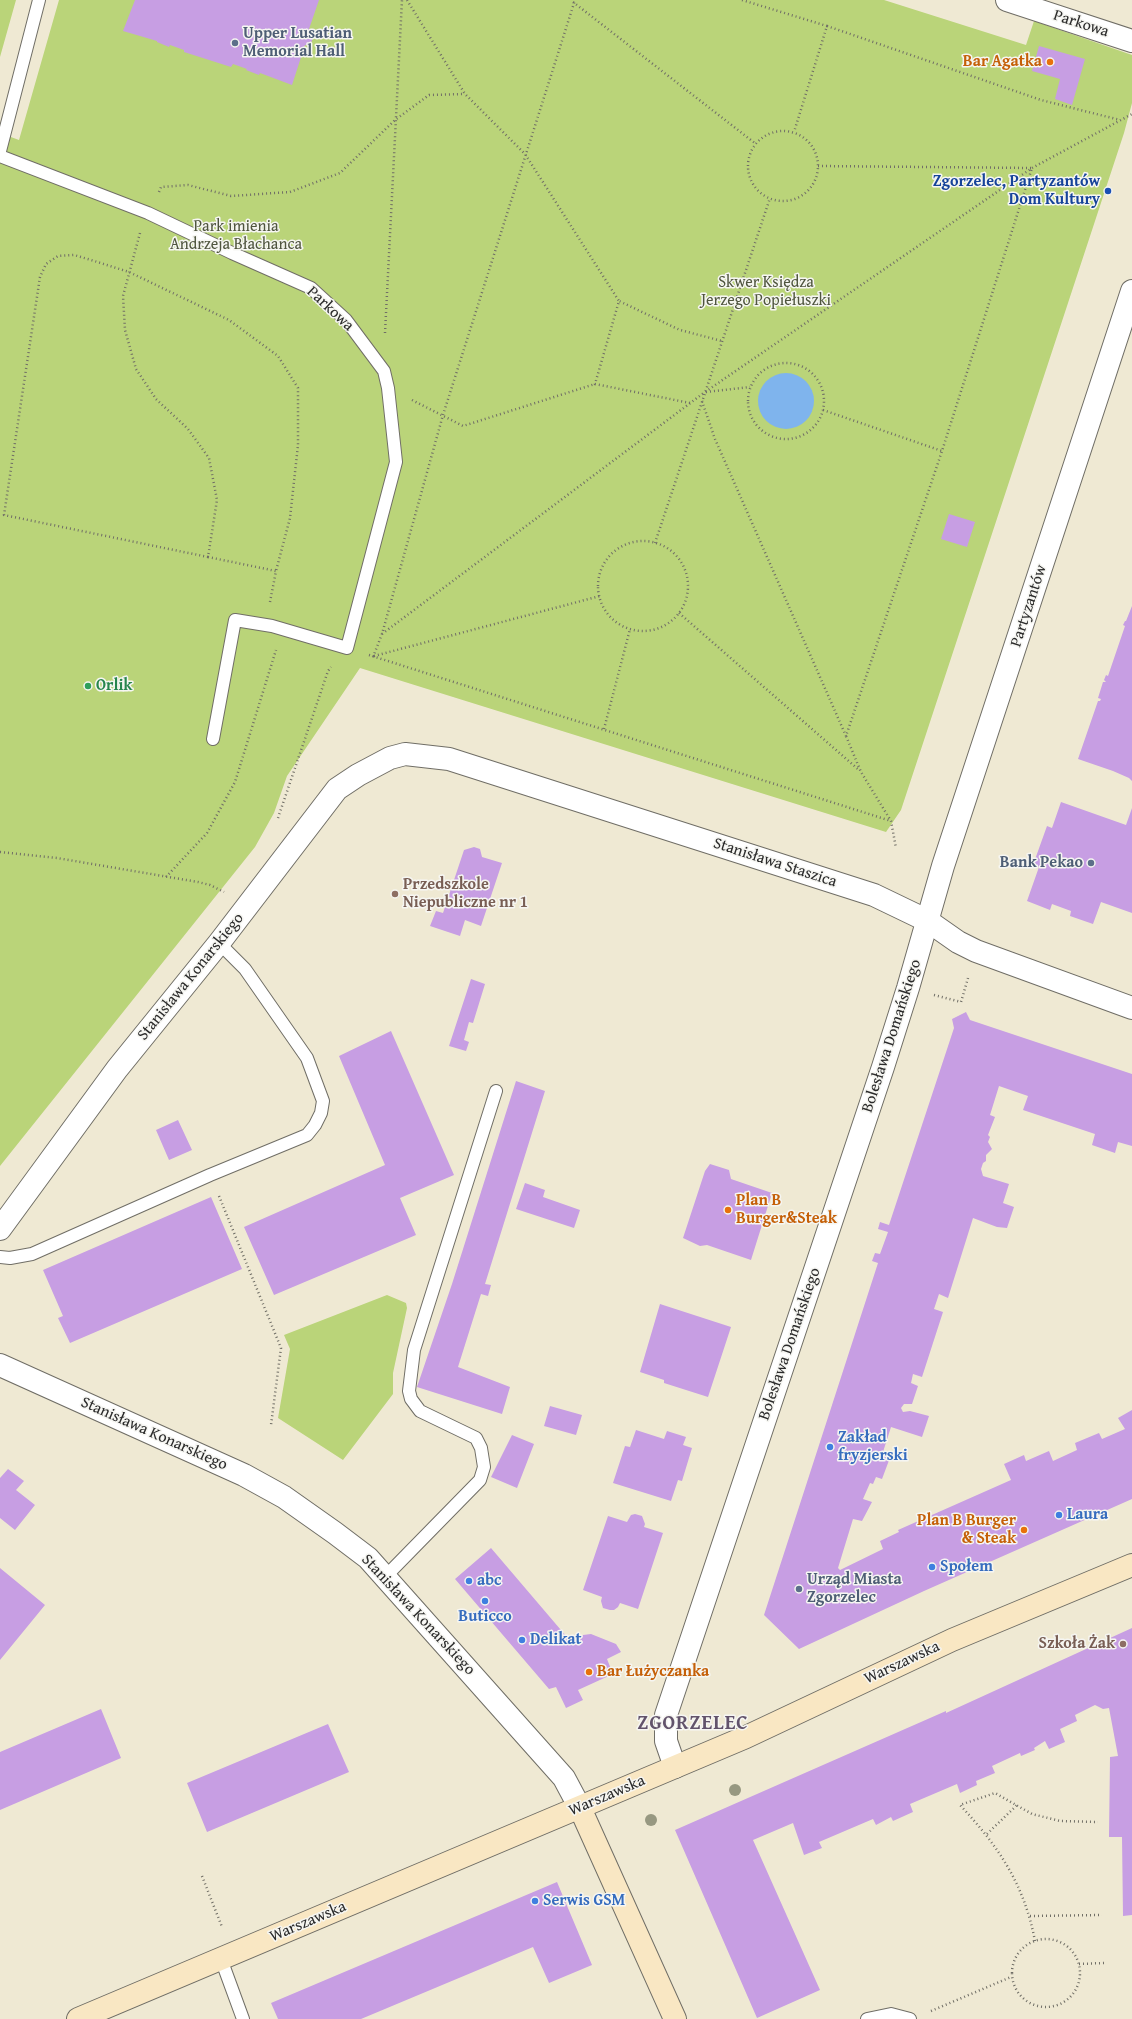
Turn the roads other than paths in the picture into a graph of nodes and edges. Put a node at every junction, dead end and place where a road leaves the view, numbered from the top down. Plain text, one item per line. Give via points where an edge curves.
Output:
1 (39, 0) edge
2 (1007, 0) edge
3 (1132, 40) edge
4 (4, 125) edge
5 (0, 151) edge
6 (0, 156) edge
7 (1132, 291) edge
8 (212, 739) dead end
9 (405, 754) joint
10 (928, 921) junction
11 (219, 943) junction
12 (1132, 1008) edge
13 (496, 1091) dead end
14 (0, 1228) edge
15 (0, 1257) edge
16 (0, 1365) edge
17 (1132, 1565) edge
18 (385, 1577) junction
19 (675, 1767) junction
20 (580, 1808) junction
21 (221, 1959) junction
22 (78, 2019) edge
23 (243, 2019) edge
24 (675, 2019) edge
25 (867, 2019) edge
26 (910, 2019) edge

1 - 4 lane
2 - 3 street, Parkowa
4 - 5 lane
6 - 8 lane, Parkowa via 148,213 311,288 346,320 384,371 396,462 347,648 272,626 235,620
7 - 10 street, Partyzantów via 943,866
9 - 10 street, Stanisława Staszica via 457,761 874,895
9 - 11 street, Stanisława Konarskiego via 376,764 337,789
10 - 12 street, Stanisława Staszica via 976,952
10 - 19 street, Bolesława Domańskiego via 883,1067 666,1715 666,1741
11 - 14 street, Stanisława Konarskiego via 117,1069
11 - 15 lane via 245,969 308,1058 323,1101 321,1112 307,1135 32,1254
13 - 18 lane via 414,1350 409,1391 411,1399 420,1411 476,1438 481,1448 484,1467 480,1480
16 - 18 street, Stanisława Konarskiego via 244,1475 284,1497 368,1558
17 - 19 main road, Warszawska via 952,1640 746,1737
18 - 20 street, Stanisława Konarskiego via 564,1778
19 - 20 main road, Warszawska
20 - 21 main road, Warszawska
20 - 24 main road
21 - 22 main road, Warszawska
21 - 23 lane
25 - 26 lane via 891,2014

